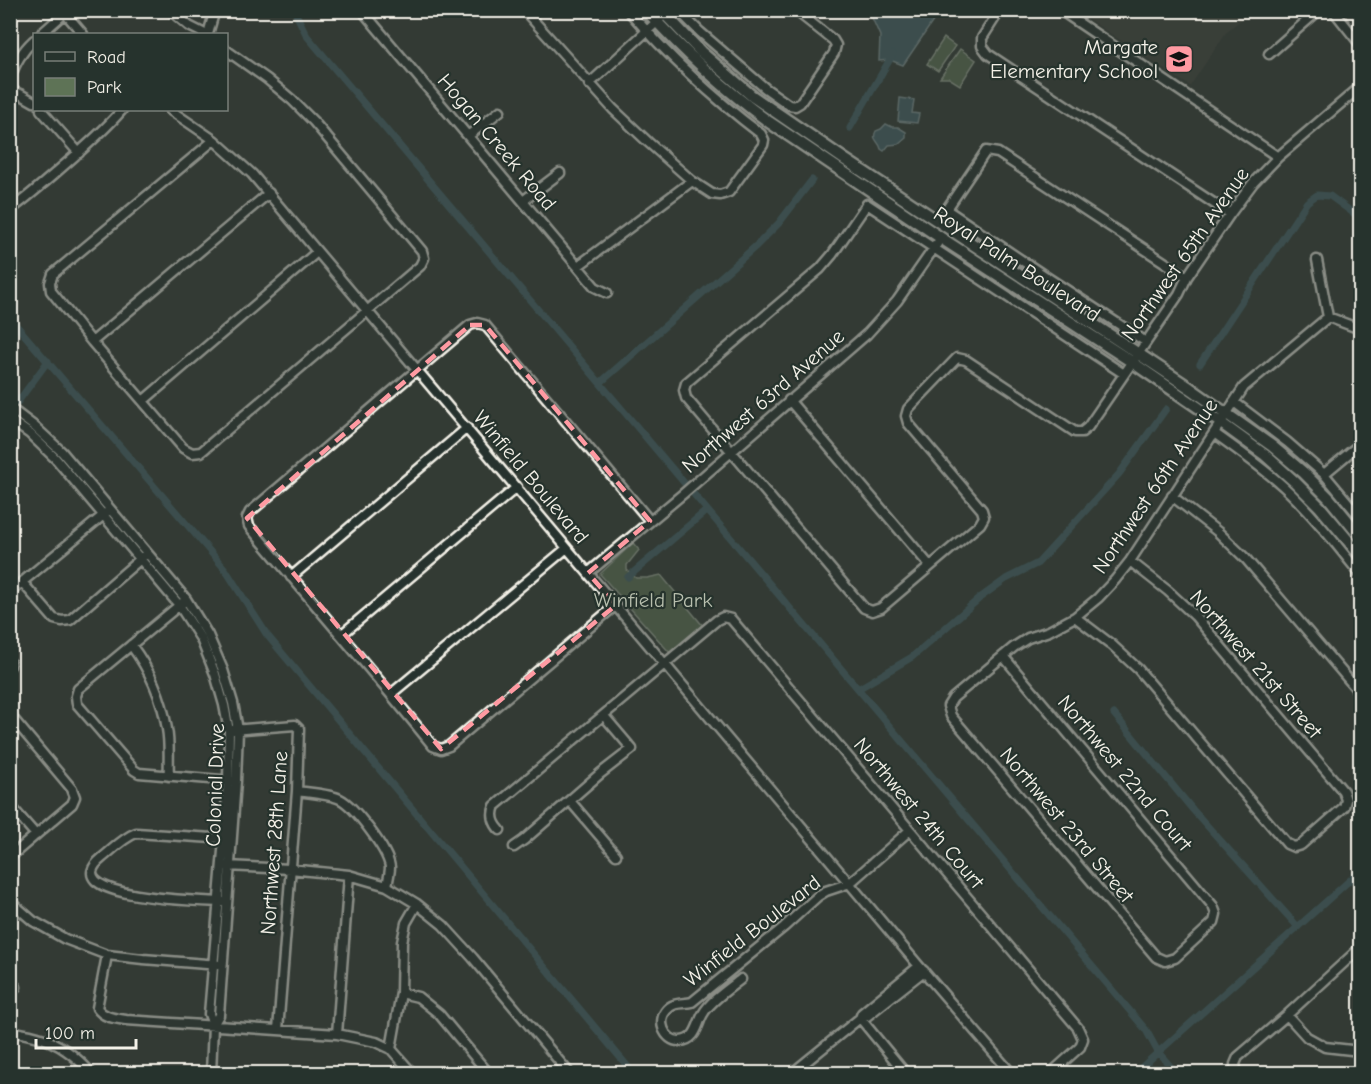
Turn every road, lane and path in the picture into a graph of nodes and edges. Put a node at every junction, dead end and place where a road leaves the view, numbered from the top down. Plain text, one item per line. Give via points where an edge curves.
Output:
1 (170, 10) edge
2 (215, 10) edge
3 (364, 10) edge
4 (524, 10) edge
5 (628, 10) edge
6 (646, 10) edge
7 (678, 10) edge
8 (795, 10) edge
9 (1000, 10) edge
10 (1060, 10) edge
11 (1319, 10) edge
12 (1333, 10) edge
13 (64, 11) edge
14 (661, 16) edge
15 (646, 31) junction
16 (42, 33) edge
17 (82, 33) edge
18 (204, 33) edge
19 (206, 33) edge
20 (33, 41) edge
21 (1360, 44) edge
22 (228, 51) edge
23 (1269, 54) dead end
24 (10, 78) edge
25 (589, 84) junction
26 (1360, 87) edge
27 (10, 90) edge
28 (33, 101) edge
29 (42, 111) edge
30 (121, 111) edge
31 (171, 111) edge
32 (500, 111) dead end
33 (468, 136) junction
34 (214, 140) junction
35 (79, 153) junction
36 (1278, 157) junction
37 (560, 173) dead end
38 (692, 181) junction
39 (268, 194) junction
40 (523, 201) junction
41 (10, 210) edge
42 (947, 210) junction
43 (1230, 214) junction
44 (938, 222) junction
45 (920, 224) junction
46 (941, 238) junction
47 (963, 238) junction
48 (934, 248) junction
49 (317, 252) junction
50 (1317, 260) dead end
51 (578, 266) junction
52 (1187, 277) junction
53 (607, 293) dead end
54 (368, 311) junction
55 (1328, 317) junction
56 (1360, 329) edge
57 (92, 342) junction
58 (1146, 342) junction
59 (1135, 358) junction
60 (418, 370) junction
61 (1124, 374) junction
62 (789, 400) junction
63 (143, 401) junction
64 (1234, 402) junction
65 (10, 408) edge
66 (1224, 418) junction
67 (10, 420) edge
68 (467, 428) junction
69 (1214, 433) junction
70 (1360, 444) edge
71 (732, 451) junction
72 (1324, 474) junction
73 (517, 487) junction
74 (1172, 496) junction
75 (107, 512) junction
76 (1360, 517) edge
77 (650, 521) junction
78 (1360, 536) edge
79 (567, 548) junction
80 (1360, 555) edge
81 (145, 556) junction
82 (1130, 561) junction
83 (930, 566) junction
84 (588, 573) junction
85 (1360, 574) edge
86 (291, 577) junction
87 (22, 582) junction
88 (10, 592) edge
89 (183, 602) junction
90 (616, 605) junction
91 (1075, 617) junction
92 (341, 635) junction
93 (131, 645) junction
94 (1004, 656) junction
95 (666, 663) junction
96 (1360, 693) edge
97 (391, 694) junction
98 (948, 706) joint
99 (10, 715) edge
100 (604, 716) junction
101 (233, 730) junction
102 (169, 776) junction
103 (232, 781) junction
104 (297, 791) junction
105 (570, 801) junction
106 (10, 806) edge
107 (500, 830) dead end
108 (910, 830) junction
109 (36, 835) junction
110 (228, 840) junction
111 (514, 847) dead end
112 (616, 855) dead end
113 (10, 857) edge
114 (226, 866) junction
115 (290, 869) junction
116 (349, 875) junction
117 (850, 883) junction
118 (387, 886) junction
119 (10, 900) edge
120 (223, 902) junction
121 (417, 904) junction
122 (1360, 948) edge
123 (107, 955) junction
124 (1165, 961) joint
125 (218, 965) junction
126 (922, 968) junction
127 (741, 979) dead end
128 (401, 993) junction
129 (1287, 1015) junction
130 (860, 1018) junction
131 (213, 1025) junction
132 (10, 1030) edge
133 (278, 1030) junction
134 (337, 1034) junction
135 (391, 1049) junction
136 (1360, 1051) edge
137 (1236, 1069) edge
138 (92, 1074) edge
139 (211, 1074) edge
140 (413, 1074) edge
141 (489, 1074) edge
142 (570, 1074) edge
143 (791, 1074) edge
144 (906, 1074) edge
145 (1012, 1074) edge
146 (1050, 1074) edge
147 (1358, 1074) edge

1 - 18 street
2 - 19 street
3 - 33 street, Hogan Creek Road
4 - 25 street
5 - 15 street
6 - 14 main road, Royal Palm Boulevard
7 - 8 street via 765,88 795,106 837,45
9 - 43 street via 982,38 981,46 988,54
10 - 36 street
11 - 23 street
12 - 21 street
13 - 16 street
13 - 17 street
14 - 15 street
14 - 44 main road, Royal Palm Boulevard via 752,96
14 - 45 main road, Royal Palm Boulevard via 701,66 746,105
15 - 25 street
15 - 38 street via 764,140 729,192 712,194
20 - 24 street via 17,60
22 - 54 street via 267,79 314,122 422,250 420,266
25 - 38 street
26 - 36 street, Northwest 65th Avenue
27 - 28 street
29 - 35 street
30 - 35 street
31 - 34 street, Winfield Boulevard
32 - 33 street
33 - 40 street, Hogan Creek Road
34 - 39 street, Winfield Boulevard
34 - 57 street via 53,274 51,291
35 - 41 street
36 - 43 street, Northwest 65th Avenue
37 - 40 street
38 - 51 street
39 - 49 street, Winfield Boulevard
39 - 57 street
40 - 51 street, Hogan Creek Road
42 - 44 street
42 - 52 street via 986,151 998,153
42 - 58 street
43 - 52 street, Northwest 65th Avenue
44 - 45 main road
44 - 47 main road, Royal Palm Boulevard
45 - 46 main road, Royal Palm Boulevard
46 - 47 main road
46 - 48 street, Northwest 63rd Avenue
46 - 59 main road, Royal Palm Boulevard
47 - 59 main road, Royal Palm Boulevard
48 - 61 street
48 - 62 street, Northwest 63rd Avenue via 881,320
48 - 71 street via 867,204 820,269 686,383 686,398
49 - 54 street, Winfield Boulevard
49 - 63 street
50 - 55 street
51 - 53 street, Hogan Creek Road via 595,287
52 - 58 street, Northwest 65th Avenue
54 - 60 street, Winfield Boulevard
54 - 63 street via 201,452 183,448
55 - 56 street
55 - 64 street, Northwest 66th Avenue via 1244,387
57 - 63 street
58 - 59 street, Northwest 65th Avenue
59 - 61 street, Northwest 65th Avenue
59 - 66 main road, Royal Palm Boulevard
60 - 68 street, Winfield Boulevard
60 - 77 street via 470,326 484,326
60 - 86 street via 250,512 249,526
61 - 83 street, Northwest 65th Avenue via 1088,427 1076,432 966,360 957,358 908,409 906,416 984,517
62 - 71 street, Northwest 63rd Avenue
62 - 83 street
64 - 66 street, Northwest 66th Avenue
64 - 72 street
65 - 75 street, Colonial Drive via 62,452
66 - 69 street, Northwest 66th Avenue
66 - 78 main road, Royal Palm Boulevard via 1272,446 1304,473
66 - 80 main road, Royal Palm Boulevard via 1320,507
67 - 75 street, Colonial Drive via 30,434
68 - 73 street, Winfield Boulevard
68 - 86 street
69 - 74 street, Northwest 66th Avenue
69 - 85 street via 1284,488
70 - 72 street
71 - 77 street, Northwest 63rd Avenue
71 - 83 street via 864,608 881,608
72 - 76 street
73 - 79 street, Winfield Boulevard
73 - 92 street
74 - 82 street, Northwest 66th Avenue
74 - 96 street via 1246,559
75 - 81 street, Colonial Drive
75 - 87 street
77 - 84 street, Northwest 63rd Avenue
79 - 84 street, Winfield Boulevard
79 - 97 street
81 - 87 street via 70,620 54,619
81 - 89 street, Colonial Drive
82 - 91 street, Northwest 66th Avenue via 1098,598
82 - 91 street, Northwest 21st Street via 1195,616 1343,791 1344,807 1301,845 1287,844 1138,669
84 - 90 street, Winfield Boulevard
86 - 92 street
87 - 88 street
89 - 93 street
89 - 101 street, Colonial Drive via 208,635 223,670 232,703
90 - 95 street, Winfield Boulevard
90 - 97 street via 449,746 433,746
91 - 94 street, Northwest 66th Avenue via 1028,638
92 - 97 street
93 - 102 street via 155,684 168,730
93 - 102 street via 78,689 77,704 134,770
94 - 98 street, Northwest 66th Avenue
94 - 124 street, Northwest 22nd Court via 1214,906 1214,922 1175,958
95 - 100 street
95 - 108 street, Northwest 24th Court via 717,620 731,619
95 - 117 street, Winfield Boulevard
98 - 124 street, Northwest 23rd Street via 951,716 1156,957
99 - 109 street via 75,797
100 - 105 street via 632,749
100 - 107 street via 495,806 493,818
101 - 103 street, Colonial Drive
101 - 104 street, Northwest 28th Lane via 295,725 299,729
102 - 103 street
103 - 110 street, Colonial Drive
104 - 115 street, Northwest 28th Lane
104 - 118 street via 339,798 348,806 386,854 390,868
105 - 111 street
105 - 112 street
106 - 109 street
108 - 117 street
108 - 146 street, Northwest 24th Court via 1078,1028 1083,1039 1080,1047
109 - 113 street
110 - 114 street, Colonial Drive
110 - 120 street via 136,833 94,864 92,873 100,885 122,892
114 - 115 street
114 - 120 street, Colonial Drive
115 - 116 street
115 - 133 street, Northwest 28th Lane
116 - 118 street
116 - 134 street
117 - 126 street, Winfield Boulevard
117 - 127 street, Winfield Boulevard via 818,896 692,1002 671,1006 662,1017 666,1033 676,1041 690,1037 708,1008
118 - 121 street
119 - 123 street via 33,921
120 - 125 street, Colonial Drive
121 - 128 street via 406,923 402,942
121 - 142 street via 443,924
122 - 129 street
123 - 125 street
123 - 131 street via 97,1008 101,1014 126,1020
125 - 131 street, Colonial Drive via 219,1015
126 - 130 street
126 - 145 street, Winfield Boulevard
128 - 135 street
128 - 141 street via 418,997 439,1014
129 - 136 street via 1307,1037 1325,1047
129 - 137 street via 1238,1057
130 - 143 street
130 - 144 street
131 - 133 street
131 - 139 street, Colonial Drive
132 - 138 street via 60,1046 80,1059
133 - 134 street
134 - 135 street
135 - 140 street
136 - 147 street

